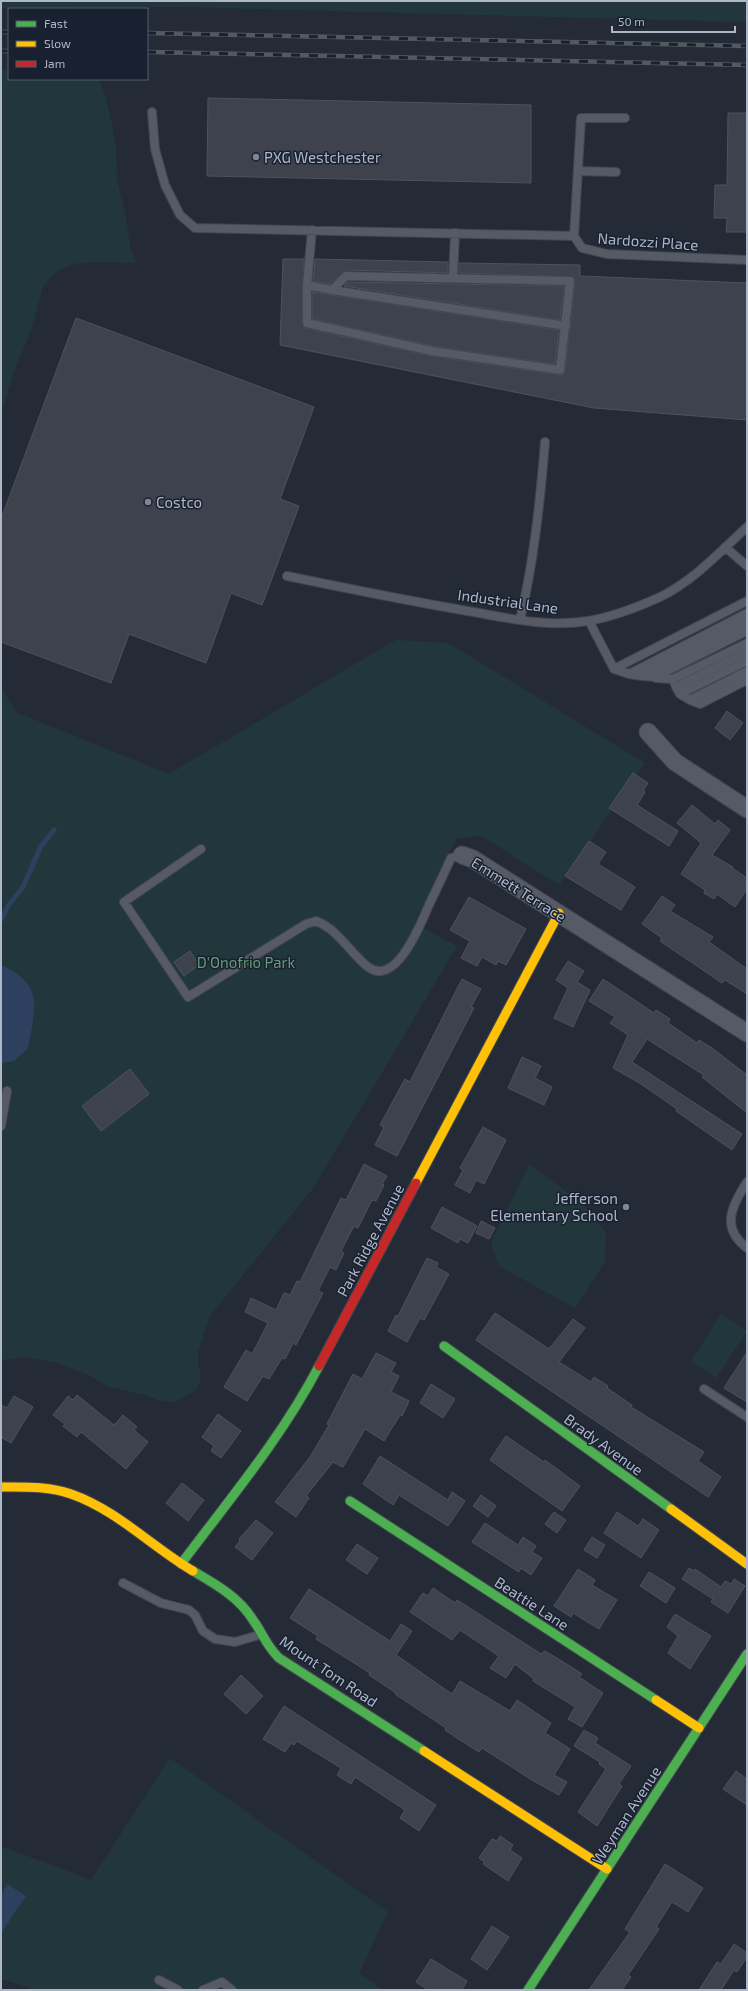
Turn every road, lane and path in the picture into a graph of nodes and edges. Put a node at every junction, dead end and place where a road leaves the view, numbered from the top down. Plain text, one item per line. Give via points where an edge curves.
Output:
1 (152, 112) dead end
2 (624, 118) dead end
3 (578, 171) junction
4 (616, 172) dead end
5 (312, 230) junction
6 (455, 233) junction
7 (574, 236) junction
8 (747, 260) edge
9 (452, 278) junction
10 (307, 285) junction
11 (332, 290) junction
12 (566, 326) junction
13 (545, 442) dead end
14 (747, 527) edge
15 (724, 547) junction
16 (747, 566) edge
17 (287, 576) dead end
18 (747, 601) edge
19 (747, 613) edge
20 (520, 620) junction
21 (589, 621) junction
22 (747, 622) edge
23 (747, 631) edge
24 (747, 643) edge
25 (747, 652) edge
26 (747, 661) edge
27 (614, 669) junction
28 (747, 671) edge
29 (629, 674) junction
30 (642, 676) junction
31 (655, 677) junction
32 (747, 680) edge
33 (676, 687) junction
34 (690, 700) junction
35 (648, 732) dead end
36 (747, 808) edge
37 (201, 850) dead end
38 (462, 855) joint
39 (559, 913) junction
40 (747, 1033) edge
41 (7, 1091) dead end
42 (1, 1126) edge
43 (747, 1182) edge
44 (747, 1248) edge
45 (444, 1346) dead end
46 (704, 1389) dead end
47 (747, 1417) edge
48 (1, 1487) edge
49 (350, 1501) dead end
50 (181, 1564) junction
51 (747, 1564) edge
52 (123, 1583) dead end
53 (262, 1635) junction
54 (747, 1654) edge
55 (699, 1728) junction
56 (607, 1869) junction
57 (159, 1980) dead end
58 (178, 1990) edge
59 (203, 1990) edge
60 (232, 1990) edge
61 (528, 1990) edge

1 - 5 lane via 155,149 165,185 180,215 195,228
2 - 3 lane via 581,118
3 - 4 lane
3 - 7 lane
5 - 6 lane
5 - 10 lane
6 - 7 lane
6 - 9 lane
7 - 8 lane, Nardozzi Place via 582,248 607,254
9 - 11 lane via 346,276
9 - 12 lane via 570,281
10 - 11 lane
10 - 12 lane via 307,323 432,351 560,370
11 - 12 lane
13 - 20 lane via 531,576
14 - 15 lane, Industrial Lane
15 - 16 lane
15 - 21 lane, Industrial Lane via 708,564 672,590 627,610
17 - 20 lane, Industrial Lane
18 - 27 lane
19 - 29 lane
20 - 21 lane, Industrial Lane via 561,623
21 - 27 lane
22 - 30 lane
23 - 31 lane
24 - 33 lane
25 - 33 lane
26 - 33 lane
27 - 29 lane
28 - 34 lane
29 - 30 lane
30 - 31 lane
31 - 33 lane
32 - 34 lane via 700,704
33 - 34 lane
35 - 36 street via 674,762
37 - 38 lane, Emmett Terrace via 124,902 188,997 306,924 316,921 334,931 369,967 379,971 393,966 412,942 451,858
38 - 39 street, Emmett Terrace via 473,858
39 - 40 street, Emmett Terrace
39 - 50 street, Park Ridge Avenue via 308,1388 284,1425
41 - 42 lane
43 - 44 lane via 735,1201 730,1216 734,1232
45 - 51 street, Brady Avenue
46 - 47 lane
48 - 50 street, Mount Tom Road via 36,1487 70,1493 98,1505
49 - 55 street, Beattie Lane
50 - 53 street, Mount Tom Road via 220,1588 243,1606
52 - 53 lane via 161,1603 189,1610 203,1631 215,1639 234,1642
53 - 56 street, Mount Tom Road via 267,1646 280,1658
54 - 55 street, Weyman Avenue
55 - 56 street, Weyman Avenue
56 - 61 street, Weyman Avenue
57 - 58 lane
59 - 60 lane via 222,1982

